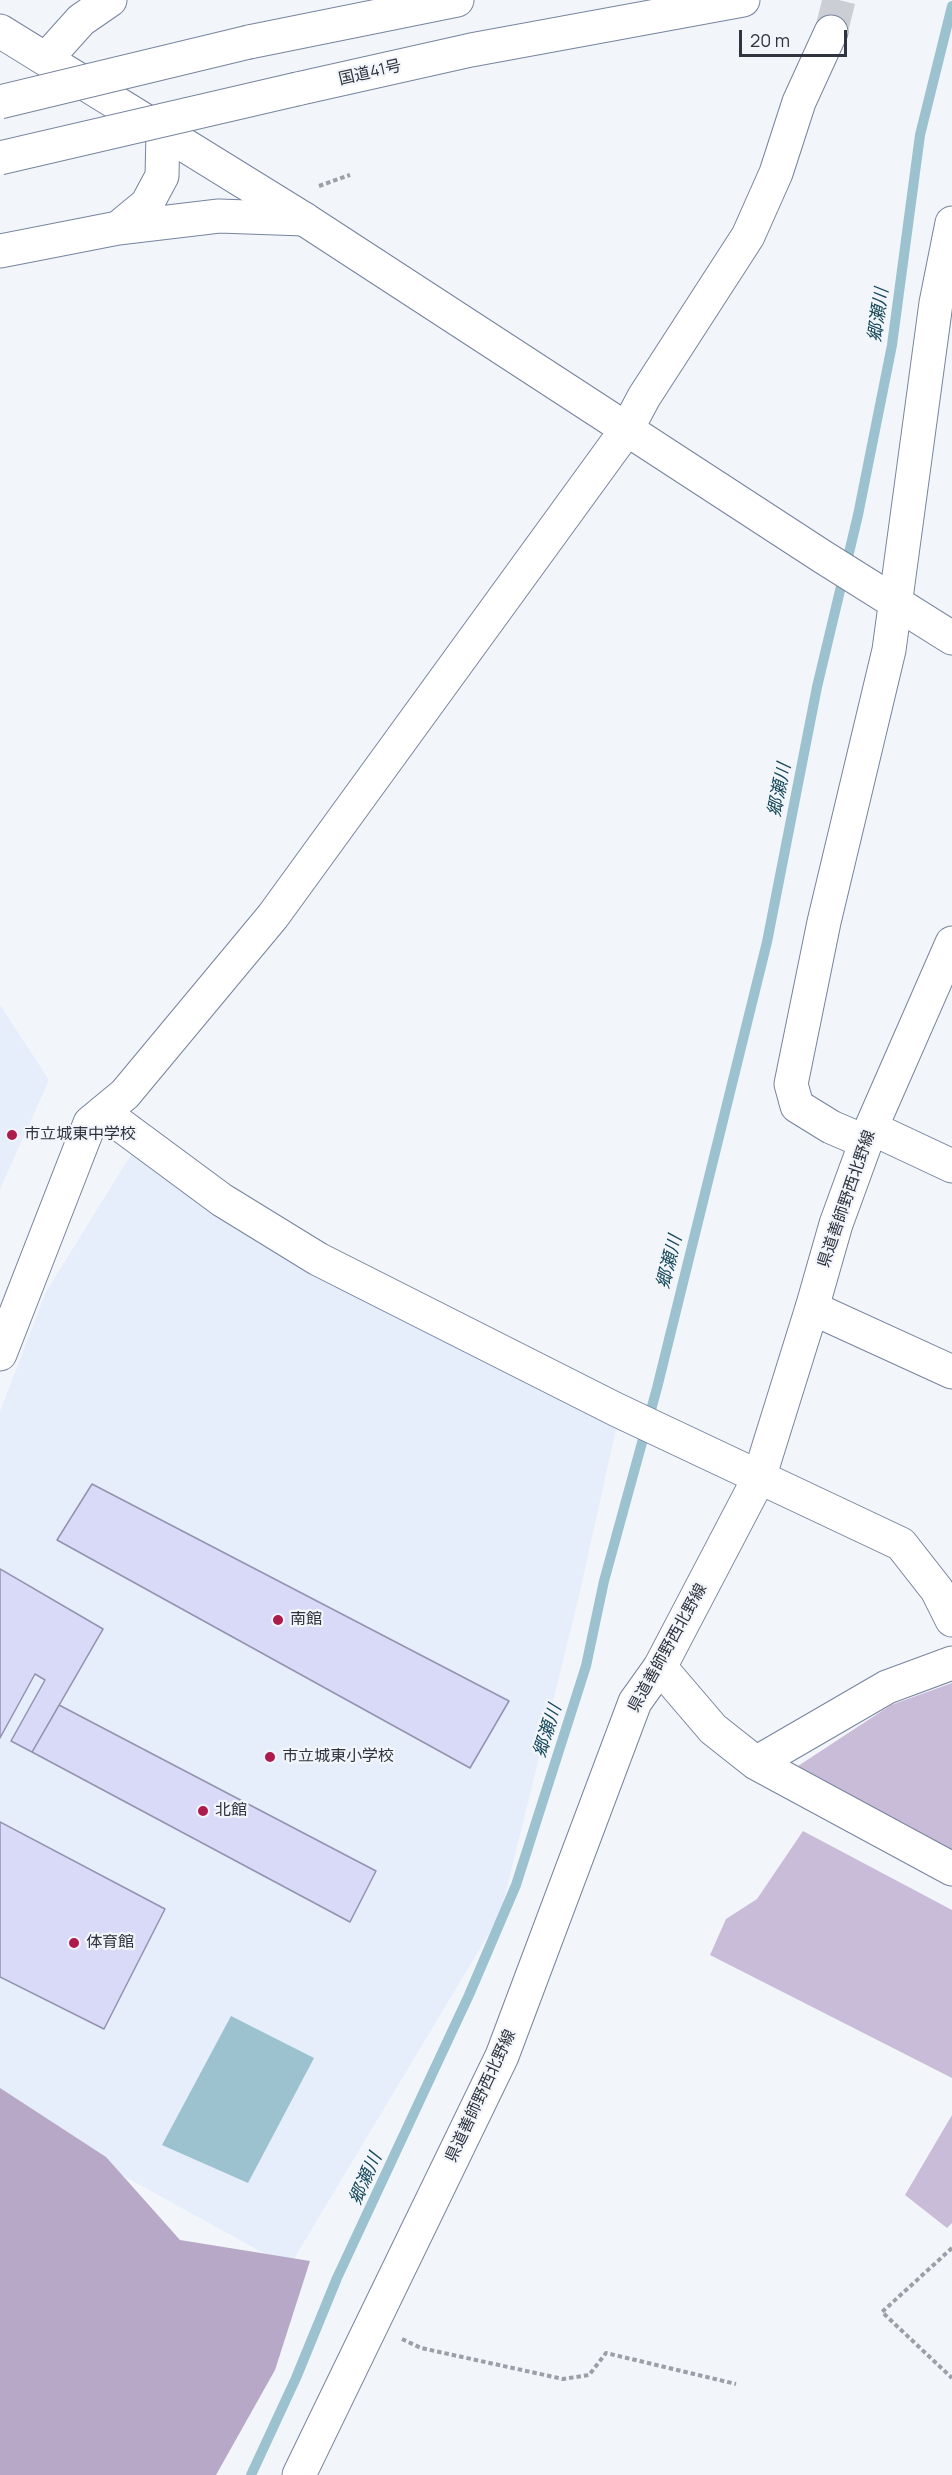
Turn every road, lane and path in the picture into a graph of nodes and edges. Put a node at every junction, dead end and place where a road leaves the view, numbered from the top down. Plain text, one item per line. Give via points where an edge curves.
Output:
1 (110, 0) edge
2 (454, 0) edge
3 (743, 0) edge
4 (0, 31) edge
5 (831, 32) tunnel mouth
6 (46, 59) junction
7 (0, 102) edge
8 (163, 132) junction
9 (0, 158) edge
10 (350, 175) dead end
11 (307, 204) junction
12 (952, 222) edge
13 (118, 228) junction
14 (0, 251) edge
15 (627, 429) junction
16 (896, 604) junction
17 (952, 638) edge
18 (952, 943) edge
19 (103, 1112) junction
20 (869, 1135) junction
21 (952, 1166) edge
22 (812, 1308) junction
23 (0, 1354) edge
24 (952, 1372) edge
25 (759, 1478) junction
26 (952, 1620) edge
27 (952, 1663) edge
28 (660, 1667) junction
29 (756, 1763) junction
30 (952, 1869) edge
31 (952, 2248) edge
32 (372, 2325) junction
33 (952, 2378) edge
34 (736, 2384) dead end
35 (299, 2475) edge

1 - 6 main road via 81,20
2 - 7 main road, bridge via 249,42
3 - 9 main road, 国道41号, bridge via 471,50
4 - 6 main road
5 - 15 main road via 799,102 776,173 748,236
6 - 8 main road
8 - 11 main road
8 - 13 main road via 162,176 147,204
10 - 11 path
11 - 13 main road
11 - 15 main road
12 - 16 main road via 936,303
13 - 14 main road
15 - 16 main road
15 - 19 main road via 273,916 125,1094
16 - 17 main road
16 - 20 main road via 889,650 790,1084 797,1106 831,1127
18 - 20 main road, 県道善師野西北野線
19 - 23 main road via 90,1123
19 - 25 main road via 222,1200 318,1258
20 - 21 main road
20 - 22 main road, 県道善師野西北野線 via 836,1224
22 - 24 main road
22 - 25 main road, 県道善師野西北野線
25 - 26 main road via 901,1544 937,1590
25 - 28 main road, 県道善師野西北野線
27 - 29 main road via 887,1687
28 - 29 main road via 713,1729
28 - 32 main road, 県道善師野西北野線 via 635,1702 502,2056
29 - 30 main road
31 - 33 path via 882,2312
32 - 34 path via 421,2348 563,2379 589,2374 606,2353
32 - 35 main road, 県道善師野西北野線

